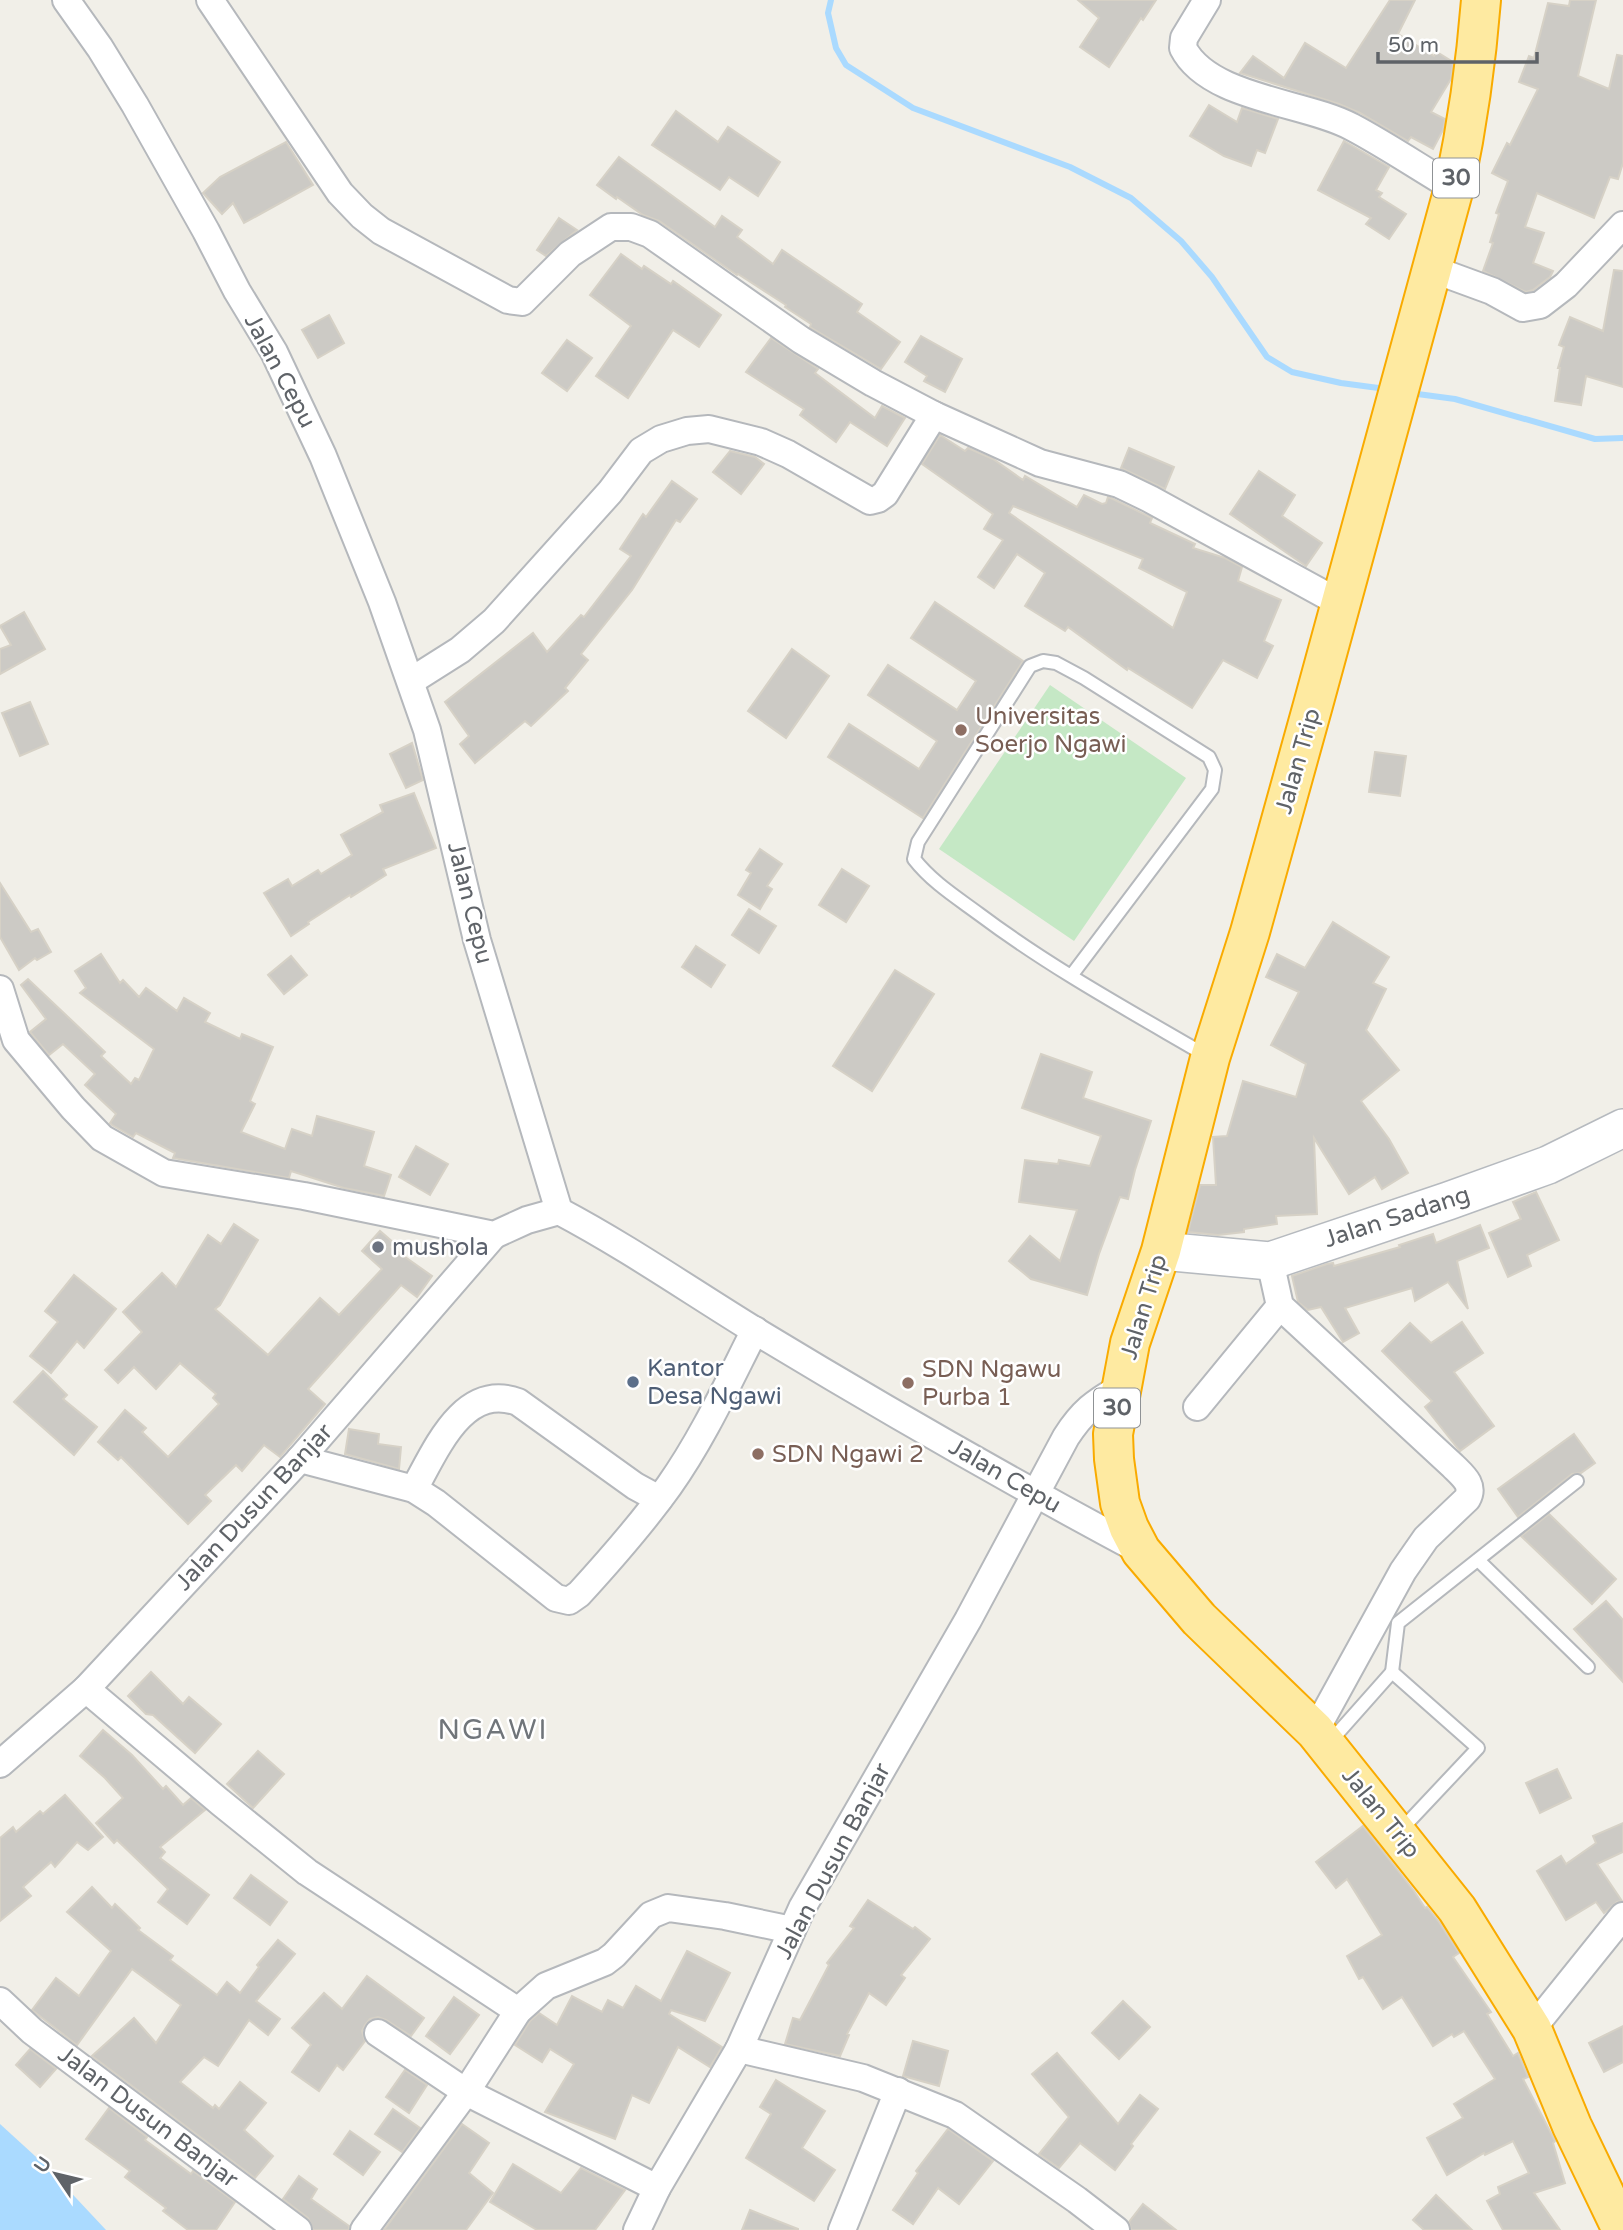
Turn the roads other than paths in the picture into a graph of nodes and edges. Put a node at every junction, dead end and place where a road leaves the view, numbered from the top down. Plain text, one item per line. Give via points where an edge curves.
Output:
1 (66, 0) edge
2 (210, 0) edge
3 (1207, 0) edge
4 (1481, 0) edge
5 (1454, 188) junction
6 (1623, 225) edge
7 (1432, 269) junction
8 (934, 415) junction
9 (1340, 603) junction
10 (411, 681) junction
11 (1071, 976) junction
12 (0, 989) edge
13 (8, 1043) edge
14 (1210, 1058) junction
15 (1623, 1128) edge
16 (559, 1211) junction
17 (494, 1235) junction
18 (1161, 1251) junction
19 (1270, 1261) junction
20 (1280, 1306) junction
21 (755, 1331) junction
22 (1120, 1388) junction
23 (1198, 1407) dead end
24 (300, 1459) junction
25 (1577, 1480) dead end
26 (414, 1489) junction
27 (1035, 1494) junction
28 (659, 1499) junction
29 (1141, 1551) junction
30 (1478, 1560) junction
31 (1588, 1667) dead end
32 (1392, 1672) junction
33 (86, 1689) junction
34 (1321, 1739) junction
35 (0, 1764) edge
36 (1397, 1834) junction
37 (1623, 1916) edge
38 (793, 1930) junction
39 (0, 2001) edge
40 (518, 2011) junction
41 (1532, 2029) junction
42 (378, 2033) dead end
43 (739, 2049) junction
44 (898, 2091) junction
45 (466, 2092) junction
46 (657, 2188) junction
47 (1619, 2229) edge
48 (298, 2230) edge
49 (364, 2230) edge
50 (637, 2230) edge
51 (842, 2230) edge
52 (1116, 2230) edge

1 - 10 street, Jalan Cepu via 135,104 279,362 323,456
2 - 8 street via 340,193 382,231 522,302 570,254 611,227 631,227 650,234 801,340
3 - 5 street via 1184,38 1183,48 1199,67 1244,92 1350,126
4 - 5 highway, 30 via 1477,57
5 - 7 highway, 30
6 - 7 street via 1566,285 1540,305 1523,308
7 - 9 highway, Jalan Trip / 30
8 - 9 street via 1040,463 1130,489
8 - 10 street via 885,494 870,501 761,442 709,429 661,439 641,450 610,492 494,621 460,650
9 - 14 highway, Jalan Trip / 30 via 1254,919
10 - 16 street, Jalan Cepu via 477,940
11 - 11 lane via 1005,934 927,875 914,859 918,842 1030,666 1043,662 1056,663 1209,757 1215,770 1212,789
11 - 14 lane
12 - 13 street
13 - 17 street via 103,1138 164,1173
14 - 18 highway, Jalan Trip / 30
15 - 19 main road, Jalan Sadang via 1548,1165
16 - 17 street
16 - 21 street, Jalan Cepu
17 - 24 street, Jalan Dusun Banjar
18 - 19 main road, Jalan Sadang
18 - 22 highway, Jalan Trip / 30
19 - 20 street
20 - 23 street
20 - 34 street via 1470,1486 1467,1499 1426,1538 1403,1571
21 - 27 street, Jalan Cepu
21 - 28 street via 705,1428
22 - 27 street, Jalan Dusun Banjar via 1080,1416
22 - 29 highway, Jalan Trip / 30 via 1114,1459 1120,1503
24 - 26 street
24 - 33 street, Jalan Dusun Banjar
25 - 30 lane
26 - 28 street via 452,1424 482,1400 503,1397 518,1402
26 - 28 street via 556,1598 569,1601 632,1535
27 - 29 street, Jalan Cepu
27 - 38 street, Jalan Dusun Banjar
29 - 34 highway, Jalan Trip / 30 via 1199,1619
30 - 31 lane
30 - 32 lane via 1398,1623
32 - 34 lane
32 - 36 lane via 1478,1748
33 - 35 street, Jalan Dusun Banjar
33 - 40 street via 307,1872
34 - 36 highway, Jalan Trip / 30
36 - 41 highway, Jalan Trip / 30 via 1457,1909
37 - 41 street
38 - 40 street via 668,1908 651,1915 614,1955 546,1986
38 - 43 street, Jalan Dusun Banjar
39 - 48 street, Jalan Dusun Banjar via 32,2031
40 - 45 street
41 - 47 highway, Jalan Trip / 30
42 - 45 street
43 - 44 street via 863,2078
43 - 46 street, Jalan Dusun Banjar
44 - 51 street
44 - 52 street via 955,2115
45 - 46 street
45 - 49 street
46 - 50 street, Jalan Dusun Banjar

